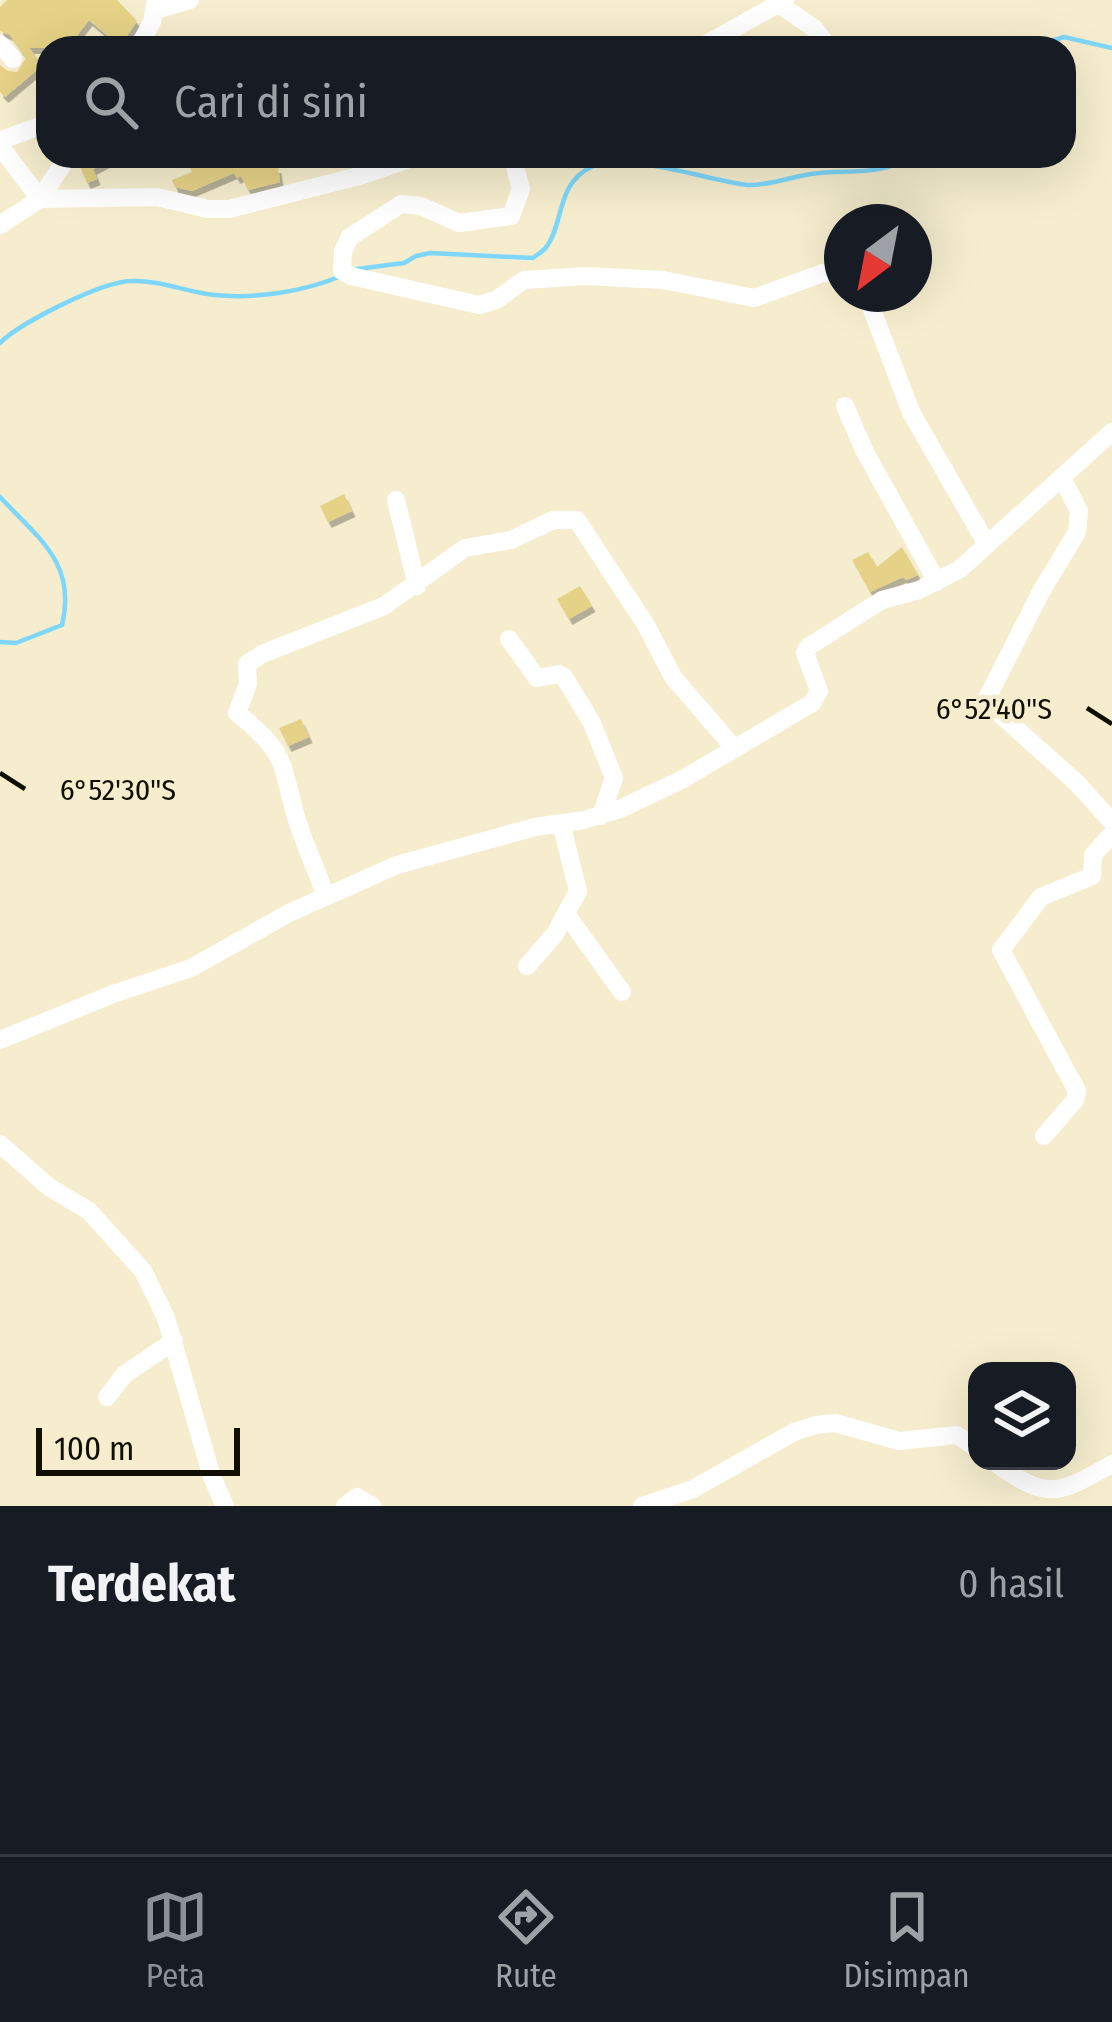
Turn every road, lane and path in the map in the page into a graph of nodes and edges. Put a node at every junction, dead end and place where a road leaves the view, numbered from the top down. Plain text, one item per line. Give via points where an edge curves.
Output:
1 (190, 0) edge
2 (782, 2) edge
3 (155, 5) edge
4 (143, 36) edge
5 (721, 36) edge
6 (820, 36) edge
7 (36, 127) edge
8 (3, 156) edge
9 (60, 168) edge
10 (384, 168) edge
11 (515, 168) edge
12 (40, 199) junction
13 (0, 224) edge
14 (824, 273) edge
15 (873, 312) edge
16 (845, 406) dead end
17 (1112, 432) edge
18 (1062, 478) junction
19 (396, 500) dead end
20 (986, 543) junction
21 (937, 582) junction
22 (417, 586) junction
23 (509, 639) dead end
24 (735, 749) junction
25 (601, 816) junction
26 (1112, 822) edge
27 (561, 823) junction
28 (1112, 834) edge
29 (326, 897) junction
30 (568, 915) junction
31 (527, 966) dead end
32 (622, 992) dead end
33 (0, 1040) edge
34 (1044, 1136) dead end
35 (0, 1144) edge
36 (174, 1341) junction
37 (107, 1397) dead end
38 (968, 1443) edge
39 (1112, 1464) edge
40 (1008, 1470) edge
41 (1037, 1488) junction
42 (225, 1506) edge
43 (345, 1506) edge
44 (372, 1506) edge
45 (642, 1506) edge
46 (1022, 1506) edge

1 - 3 street
2 - 5 street
2 - 6 street
3 - 4 street
7 - 8 street via 4,139
8 - 12 street
9 - 12 street
10 - 12 street via 229,208 157,197
11 - 14 street via 521,189 512,216 459,223 401,204 350,237 342,271 479,305 529,279 663,280 754,298
12 - 13 street
15 - 20 street via 911,412
16 - 21 street
17 - 18 street
18 - 20 street
18 - 26 street via 1079,512 1077,532 987,698
19 - 22 street
20 - 21 street
21 - 24 street via 882,600 808,647 819,691 812,703
22 - 24 street via 465,548 573,517 673,677
22 - 29 street via 247,664 237,713 286,767
23 - 25 street via 537,678 564,677 592,723 614,778
24 - 25 street
25 - 27 street
27 - 29 street via 397,865
27 - 30 street via 578,884
28 - 34 street via 1094,852 1092,876 1042,897 1001,950 1077,1091
29 - 33 street via 179,973
30 - 31 street
30 - 32 street
35 - 36 street via 100,1222 143,1271
36 - 37 street via 125,1374
36 - 42 street
38 - 45 street via 957,1435 899,1441 816,1425 693,1489
39 - 41 street via 1063,1491
40 - 41 street
41 - 46 street
43 - 44 street via 357,1497

